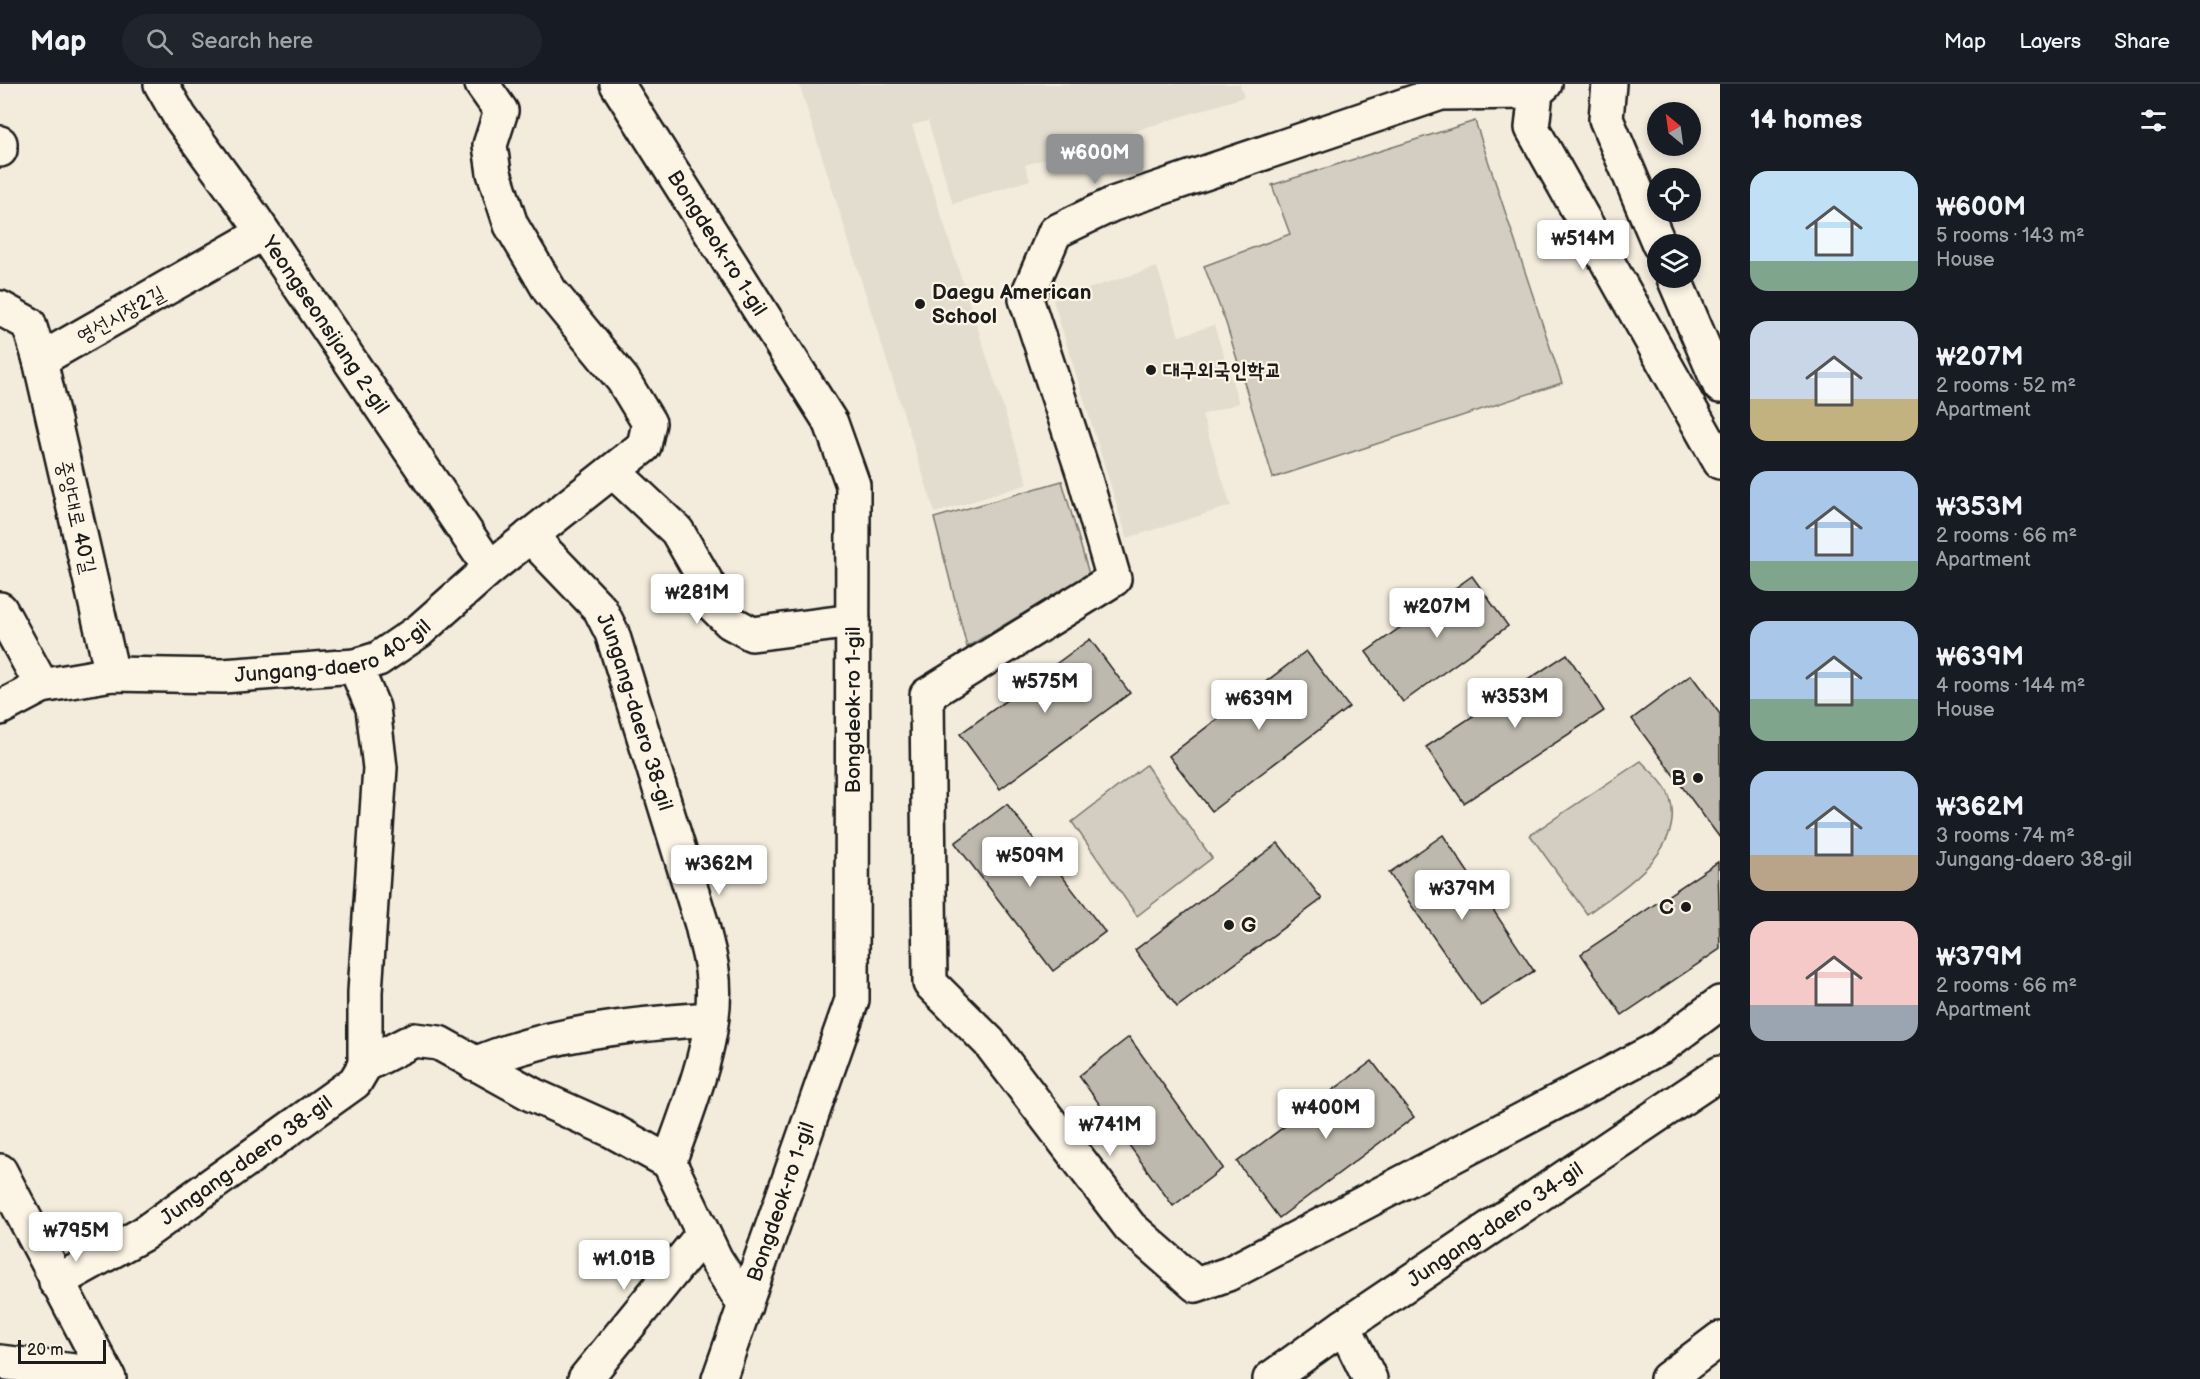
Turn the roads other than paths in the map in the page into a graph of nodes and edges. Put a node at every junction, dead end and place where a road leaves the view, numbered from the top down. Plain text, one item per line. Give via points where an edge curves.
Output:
1 (161, 84) edge
2 (482, 84) edge
3 (617, 84) edge
4 (1609, 84) edge
5 (1540, 88) edge
6 (0, 143) edge
7 (0, 150) edge
8 (263, 233) junction
9 (1655, 234) edge
10 (1678, 288) edge
11 (0, 308) edge
12 (40, 360) junction
13 (1720, 386) edge
14 (1720, 462) edge
15 (613, 471) junction
16 (530, 536) junction
17 (490, 568) junction
18 (0, 609) edge
19 (853, 621) junction
20 (355, 666) junction
21 (112, 674) junction
22 (42, 686) junction
23 (0, 708) edge
24 (1720, 1003) edge
25 (711, 1019) junction
26 (475, 1064) junction
27 (366, 1065) junction
28 (1720, 1073) edge
29 (669, 1162) junction
30 (0, 1171) edge
31 (703, 1234) junction
32 (56, 1282) junction
33 (745, 1306) junction
34 (1344, 1326) junction
35 (1720, 1340) edge
36 (0, 1362) edge
37 (108, 1377) edge
38 (585, 1379) edge
39 (719, 1379) edge
40 (1270, 1379) edge
41 (1370, 1379) edge
42 (1667, 1379) edge

1 - 8 street, Yeongseonsijang 2-gil
2 - 15 street, Jungang-daero 40-gil via 501,111 490,145 494,173 511,225 550,291 623,380 649,423 644,446
3 - 19 street, Bongdeok-ro 1-gil via 831,423 854,485
4 - 9 street via 1606,119
5 - 14 street via 1532,128
5 - 24 street via 1441,93 1124,200 1054,232 1026,299 1114,579 927,695 930,983 989,1042 1130,1227 1196,1285 1228,1274 1661,1047
6 - 7 street
8 - 12 street, 영선시장2길
8 - 17 street, Yeongseonsijang 2-gil
10 - 13 street
11 - 12 street via 29,324
12 - 21 street, 중앙대로 40길
15 - 16 street, Jungang-daero 40-gil
15 - 19 street via 676,531 708,585 714,606 730,622 752,634
16 - 17 street, Jungang-daero 40-gil
16 - 25 street, Jungang-daero 38-gil via 600,609 612,633 702,925 713,971
17 - 20 street, Jungang-daero 40-gil via 419,631 378,659
18 - 22 street
19 - 33 street, Bongdeok-ro 1-gil via 852,1000
20 - 21 street, Jungang-daero 40-gil via 223,676
20 - 27 street via 373,708 380,768 366,972
21 - 22 street, Jungang-daero 40-gil
22 - 23 street, Jungang-daero 40-gil
25 - 26 street via 657,1022 512,1048
25 - 29 street, Jungang-daero 38-gil via 690,1105
26 - 27 street, Jungang-daero 38-gil via 440,1044 414,1040
26 - 29 street, Jungang-daero 38-gil
27 - 32 street, Jungang-daero 38-gil via 355,1082 215,1184 143,1234
28 - 34 street, Jungang-daero 34-gil
29 - 31 street
30 - 32 street
31 - 33 street
31 - 38 street
32 - 37 street
33 - 39 street, Bongdeok-ro 1-gil
34 - 40 street, Jungang-daero 34-gil
34 - 41 street
35 - 42 street
36 - 37 street

